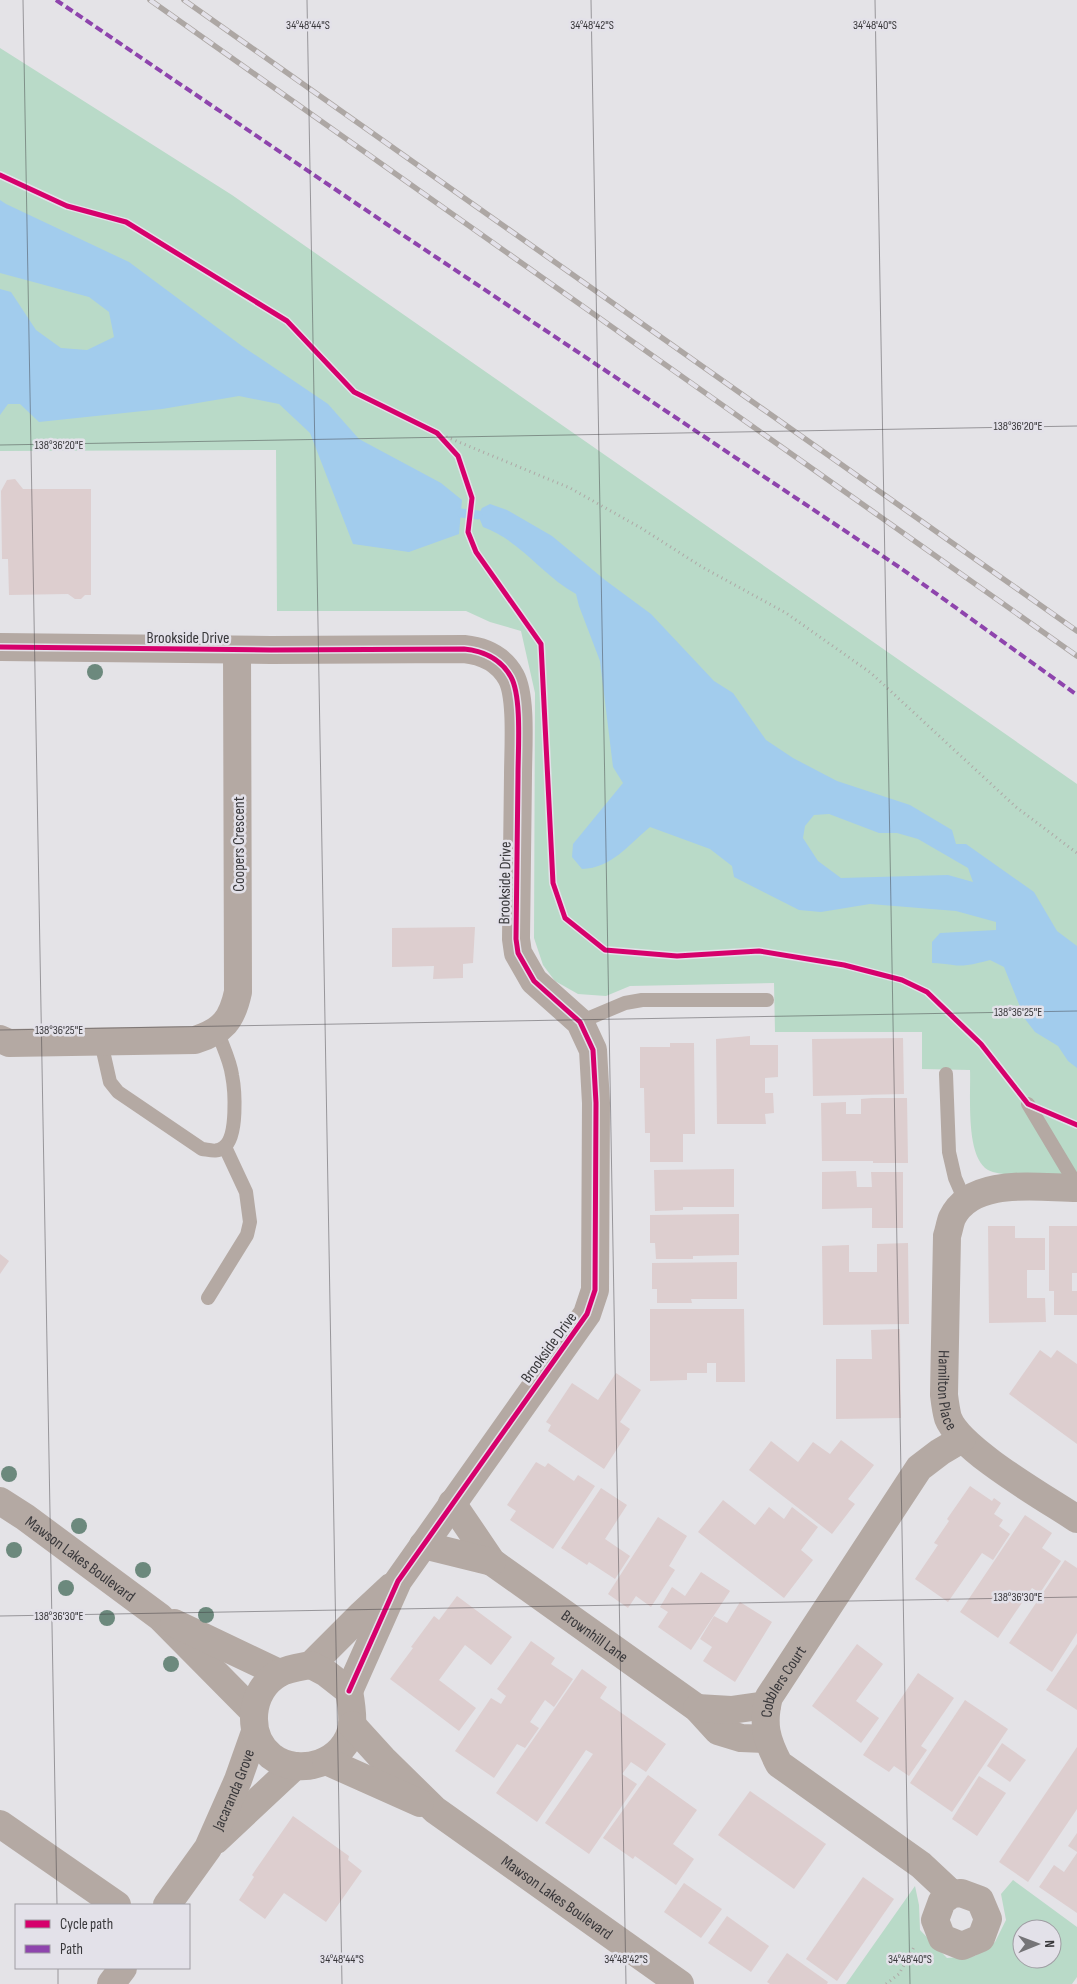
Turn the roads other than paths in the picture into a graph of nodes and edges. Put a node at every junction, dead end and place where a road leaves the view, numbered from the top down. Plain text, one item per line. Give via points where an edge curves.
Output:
1 (0, 647) edge
2 (237, 650) junction
3 (767, 1000) dead end
4 (580, 1022) junction
5 (217, 1030) junction
6 (0, 1039) edge
7 (101, 1042) junction
8 (946, 1074) dead end
9 (1028, 1104) dead end
10 (225, 1146) junction
11 (1077, 1187) edge
12 (965, 1201) junction
13 (208, 1298) dead end
14 (962, 1439) junction
15 (0, 1501) edge
16 (452, 1504) junction
17 (1077, 1519) edge
18 (423, 1545) junction
19 (492, 1562) junction
20 (398, 1581) junction
21 (160, 1617) junction
22 (311, 1665) junction
23 (279, 1673) junction
24 (349, 1691) junction
25 (767, 1705) junction
26 (697, 1708) junction
27 (254, 1721) junction
28 (352, 1725) junction
29 (767, 1739) junction
30 (326, 1761) junction
31 (295, 1766) junction
32 (435, 1810) junction
33 (0, 1824) edge
34 (208, 1848) junction
35 (952, 1894) dead end
36 (116, 1904) edge
37 (168, 1904) edge
38 (122, 1969) edge
39 (111, 1984) edge
40 (680, 1984) edge

1 - 2 street, Brookside Drive
2 - 4 street, Brookside Drive via 450,648 478,651 501,664 511,677 517,700 518,953 534,980
2 - 5 street, Coopers Crescent via 238,992 226,1024
3 - 4 lane via 642,1000 626,1002
4 - 16 street, Brookside Drive via 593,1050 595,1068 597,1250 593,1301 588,1314
5 - 7 street, Coopers Crescent via 195,1040
5 - 10 lane via 232,1073 234,1096 231,1134
6 - 7 street, Coopers Crescent via 9,1043
7 - 10 lane via 110,1082 118,1092 202,1149 214,1151
8 - 12 lane via 949,1152
9 - 11 lane
10 - 13 lane via 246,1192 250,1222 247,1235
11 - 12 street, Hamilton Place via 1001,1187 986,1190
12 - 14 street, Hamilton Place via 952,1217 947,1236 944,1395 949,1419
14 - 17 street, Hamilton Place via 979,1454
14 - 25 street, Cobblers Court via 919,1468
15 - 21 street, Mawson Lakes Boulevard
16 - 18 street, Brookside Drive
16 - 19 street, Brownhill Lane
18 - 19 street, Brownhill Lane
18 - 20 street, Brookside Drive
19 - 26 street, Brownhill Lane
20 - 22 street, Brookside Drive
20 - 24 street, Brookside Drive
21 - 23 street, Mawson Lakes Boulevard
21 - 27 street, Mawson Lakes Boulevard
22 - 23 street
22 - 24 street
23 - 27 street via 257,1697
24 - 28 street
25 - 26 street via 731,1710
25 - 29 street, Cobblers Court
26 - 29 street, Brownhill Lane via 718,1731 741,1738
27 - 31 street via 263,1748 271,1756
27 - 34 street, Jacaranda Grove via 238,1780
28 - 30 street via 338,1752
28 - 32 street, Mawson Lakes Boulevard
29 - 35 street, Cobblers Court via 779,1764 921,1865
30 - 31 street via 306,1767
30 - 32 street, Mawson Lakes Boulevard
31 - 34 street, Jacaranda Grove
32 - 40 street, Mawson Lakes Boulevard
33 - 36 street
34 - 37 street, Jacaranda Grove
38 - 39 street

